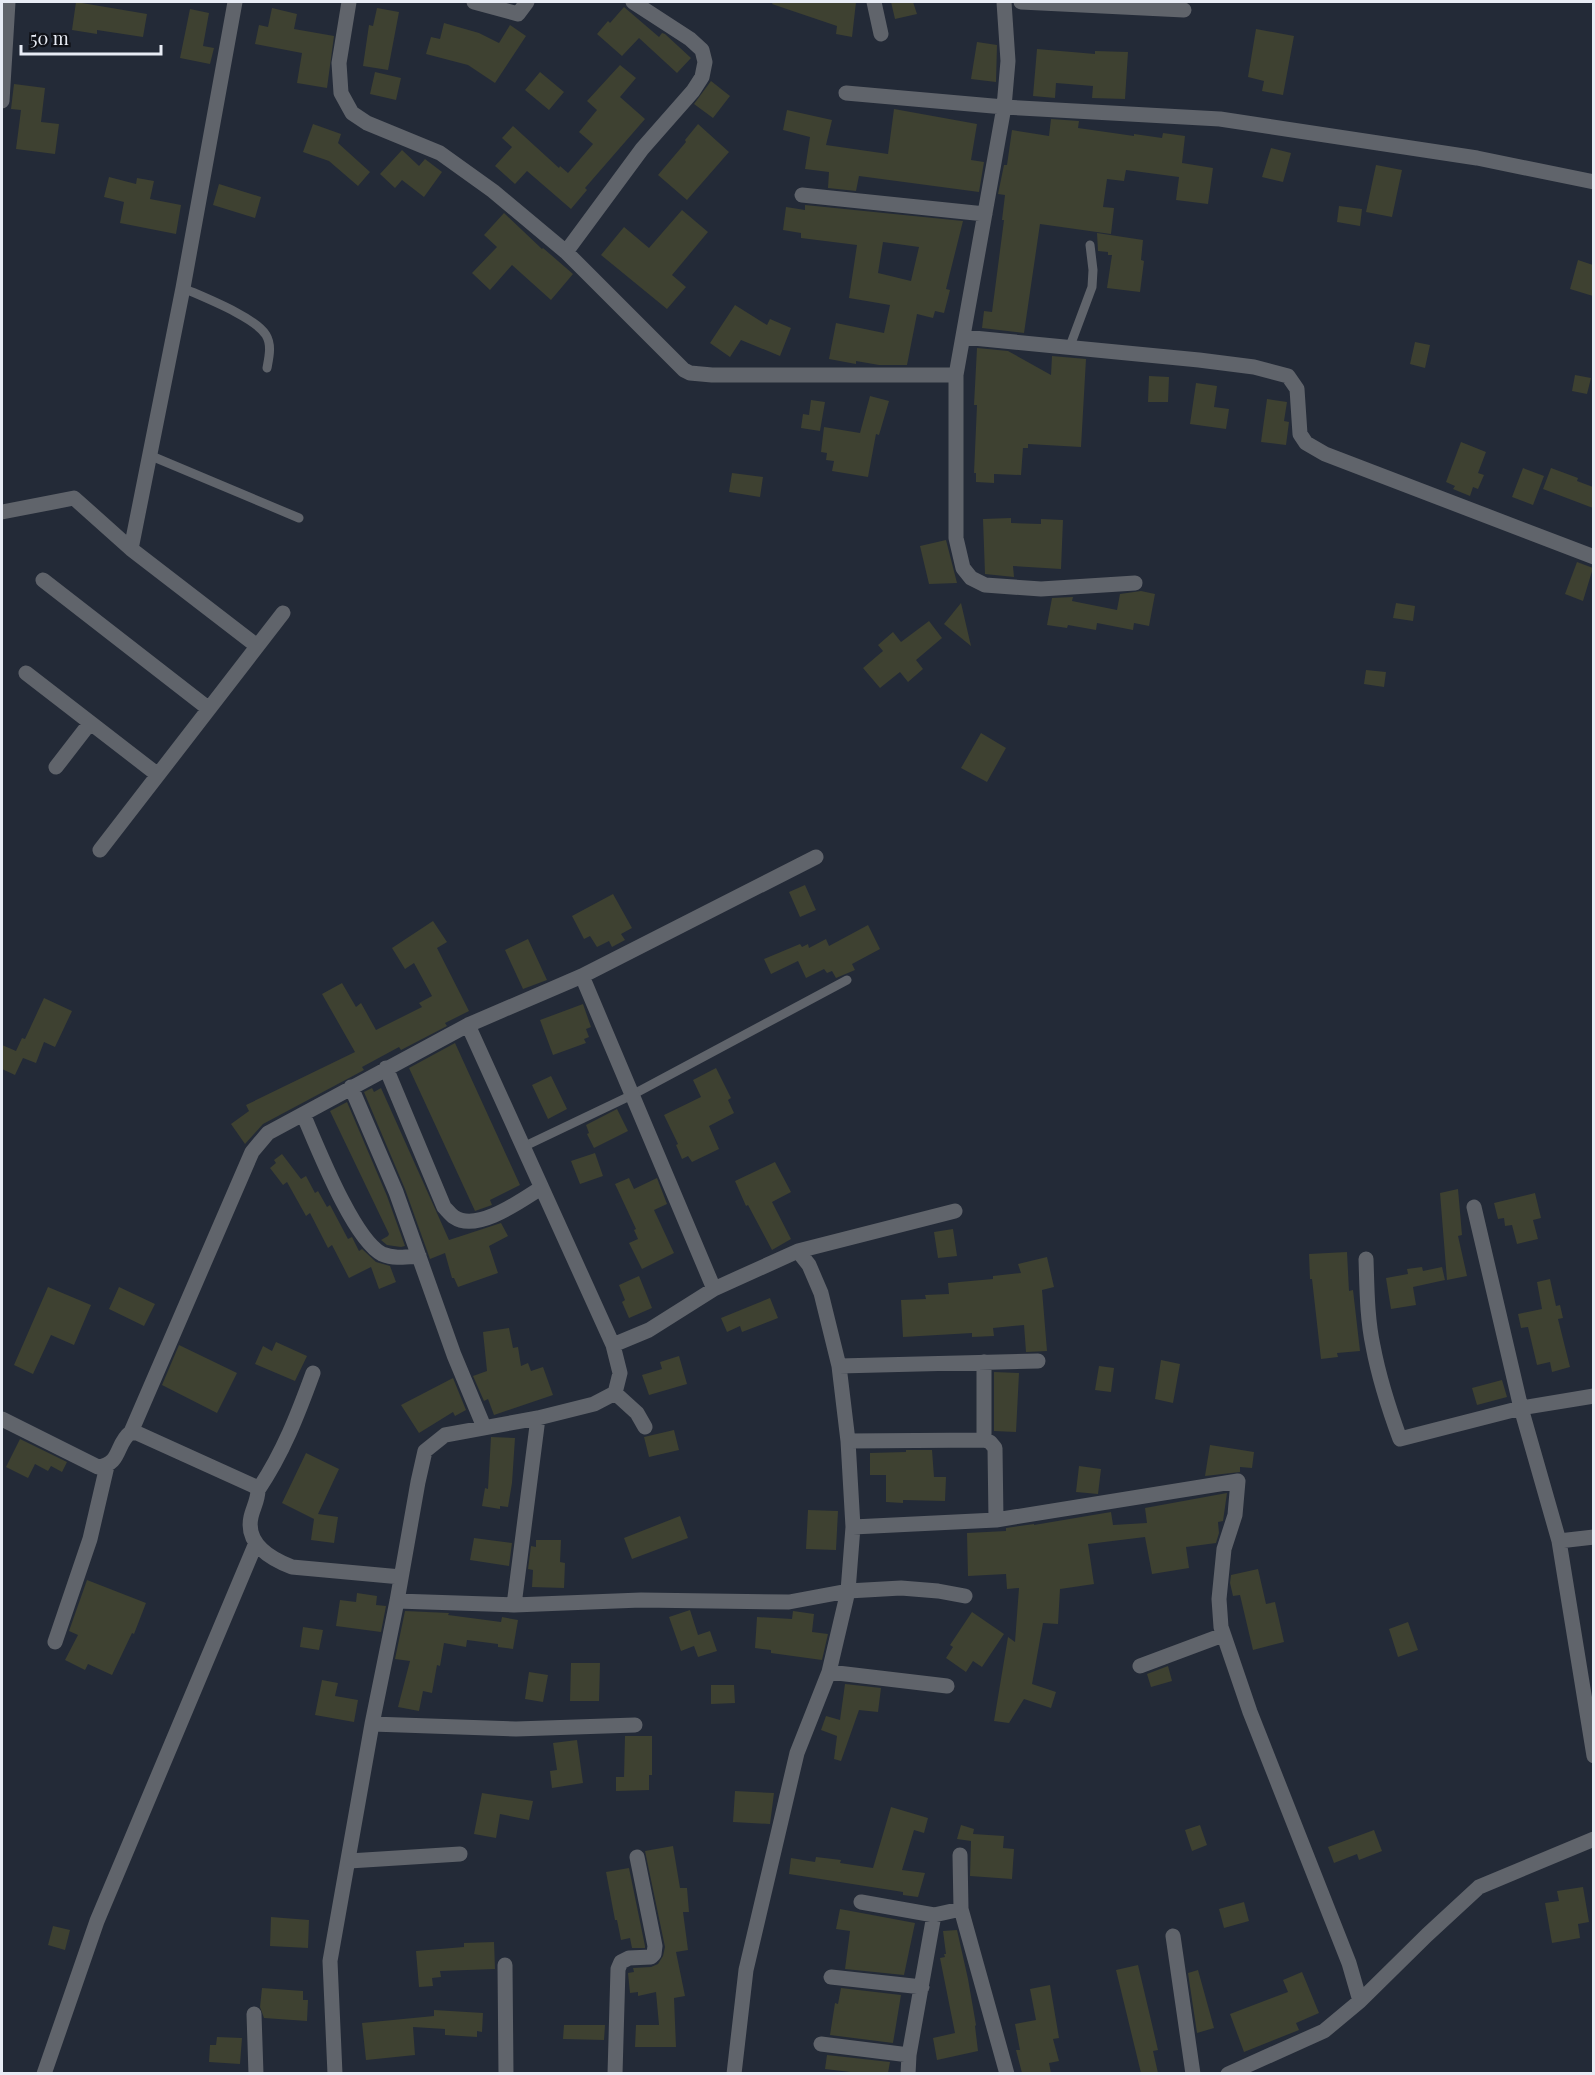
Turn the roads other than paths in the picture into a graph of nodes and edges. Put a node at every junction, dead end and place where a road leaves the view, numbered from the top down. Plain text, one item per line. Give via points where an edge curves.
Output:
1 (8, 2) edge
2 (235, 2) edge
3 (349, 2) edge
4 (474, 2) edge
5 (527, 2) edge
6 (633, 2) edge
7 (874, 2) edge
8 (1004, 2) edge
9 (1021, 2) edge
10 (1184, 10) dead end
11 (881, 34) dead end
12 (846, 93) dead end
13 (2, 100) edge
14 (1004, 107) junction
15 (1593, 182) edge
16 (802, 195) dead end
17 (985, 214) junction
18 (1090, 245) dead end
19 (566, 252) junction
20 (183, 288) junction
21 (963, 337) junction
22 (1070, 346) junction
23 (267, 368) dead end
24 (956, 375) junction
25 (149, 456) junction
26 (2, 512) edge
27 (299, 518) dead end
28 (131, 549) junction
29 (1593, 557) edge
30 (43, 580) dead end
31 (1135, 583) dead end
32 (283, 613) dead end
33 (257, 646) junction
34 (26, 673) dead end
35 (209, 709) junction
36 (90, 723) junction
37 (56, 767) dead end
38 (158, 776) junction
39 (100, 850) dead end
40 (816, 857) dead end
41 (582, 976) junction
42 (847, 980) dead end
43 (468, 1025) junction
44 (386, 1068) junction
45 (351, 1087) junction
46 (632, 1095) junction
47 (303, 1114) junction
48 (523, 1147) junction
49 (541, 1188) junction
50 (1474, 1207) dead end
51 (955, 1212) dead end
52 (798, 1251) junction
53 (419, 1256) junction
54 (1366, 1259) dead end
55 (714, 1289) junction
56 (613, 1345) junction
57 (1038, 1361) dead end
58 (984, 1362) junction
59 (839, 1366) junction
60 (314, 1373) dead end
61 (615, 1393) junction
62 (1593, 1396) edge
63 (1521, 1408) junction
64 (538, 1418) junction
65 (2, 1419) edge
66 (484, 1427) junction
67 (645, 1427) dead end
68 (131, 1432) junction
69 (984, 1440) junction
70 (848, 1442) junction
71 (107, 1466) junction
72 (258, 1490) junction
73 (996, 1520) junction
74 (853, 1527) junction
75 (1593, 1537) edge
76 (1559, 1541) junction
77 (256, 1543) junction
78 (401, 1577) junction
79 (848, 1591) junction
80 (965, 1596) dead end
81 (397, 1601) junction
82 (514, 1605) junction
83 (1223, 1635) junction
84 (55, 1642) dead end
85 (1140, 1666) dead end
86 (829, 1672) junction
87 (947, 1686) dead end
88 (1589, 1689) edge
89 (372, 1724) junction
90 (635, 1725) dead end
91 (1593, 1756) edge
92 (1593, 1839) edge
93 (460, 1854) dead end
94 (960, 1855) dead end
95 (637, 1857) dead end
96 (349, 1861) junction
97 (861, 1902) dead end
98 (961, 1910) junction
99 (934, 1915) junction
100 (1173, 1936) dead end
101 (506, 1965) dead end
102 (831, 1977) dead end
103 (922, 1987) junction
104 (1360, 2001) junction
105 (254, 2014) dead end
106 (821, 2044) dead end
107 (909, 2055) junction
108 (44, 2073) edge
109 (256, 2073) edge
110 (335, 2073) edge
111 (506, 2073) edge
112 (615, 2073) edge
113 (734, 2073) edge
114 (908, 2073) edge
115 (1006, 2073) edge
116 (1193, 2073) edge
117 (1228, 2073) edge

1 - 13 street
2 - 20 street
3 - 19 street via 339,63 341,93 352,113 440,153 494,191
4 - 5 street via 518,14
6 - 19 street via 702,50 702,77 642,149
7 - 11 street
8 - 14 street via 1008,61
9 - 10 street
12 - 14 street
14 - 15 street via 1220,119 1477,158
14 - 17 street
16 - 17 street
17 - 21 street
18 - 22 lane via 1092,287
19 - 24 street via 678,366 690,373
20 - 23 lane via 260,328 270,344
20 - 25 street
21 - 22 street
21 - 24 street
22 - 29 street via 1254,367 1288,376 1297,389 1300,434 1306,443 1325,454
24 - 31 street via 956,538 963,567 971,578 985,585 1041,589
25 - 27 lane
25 - 28 street
26 - 28 street via 74,498
28 - 33 street
30 - 35 street
32 - 33 street
33 - 35 street
34 - 36 street
35 - 38 street
36 - 37 street
36 - 38 street
38 - 39 street
40 - 41 street
41 - 43 street
41 - 46 street
42 - 46 lane
43 - 44 street
43 - 48 street
44 - 45 street
44 - 49 street via 444,1207 455,1218 473,1221 499,1214
45 - 47 street
45 - 53 street
46 - 48 lane
46 - 55 street
47 - 53 street via 337,1191 367,1242 395,1258
47 - 68 street via 268,1133 252,1152
48 - 49 street
49 - 56 street
50 - 63 street
51 - 52 street
52 - 55 street
52 - 59 street via 821,1293
53 - 66 street
54 - 63 street via 1372,1345 1400,1439
55 - 56 street via 649,1330
56 - 61 street via 620,1373
57 - 58 street
58 - 59 street
58 - 69 street
59 - 70 street
60 - 72 street via 274,1466
61 - 64 street via 594,1404
61 - 67 street via 637,1413
62 - 63 street
63 - 76 street
64 - 66 street
64 - 82 street
65 - 71 street via 98,1467
66 - 78 street via 445,1435 425,1451
68 - 71 street
68 - 72 street
69 - 70 street
69 - 73 street via 995,1448
70 - 74 street
71 - 84 street via 90,1539
72 - 77 street via 250,1517 251,1536
73 - 74 street
73 - 83 street via 1238,1481 1219,1599
74 - 79 street
75 - 76 street
76 - 88 street
77 - 78 street via 292,1567
77 - 108 street via 97,1921
78 - 81 street
79 - 80 street via 901,1588
79 - 82 street via 789,1602 641,1600
79 - 86 street
81 - 82 street
81 - 89 street
83 - 85 street
83 - 104 street via 1349,1963
86 - 87 street
86 - 113 street via 797,1753 747,1970
88 - 91 street
89 - 90 street via 516,1729
89 - 96 street
92 - 104 street via 1479,1887
93 - 96 street
94 - 98 street
95 - 112 street via 656,1946 651,1957 628,1958 618,1969
96 - 110 street via 330,1961
97 - 99 street
98 - 99 street
98 - 115 street
99 - 103 street
100 - 116 street
101 - 111 street
102 - 103 street
103 - 107 street
104 - 117 street via 1324,2031
105 - 109 street
106 - 107 street
107 - 114 street

